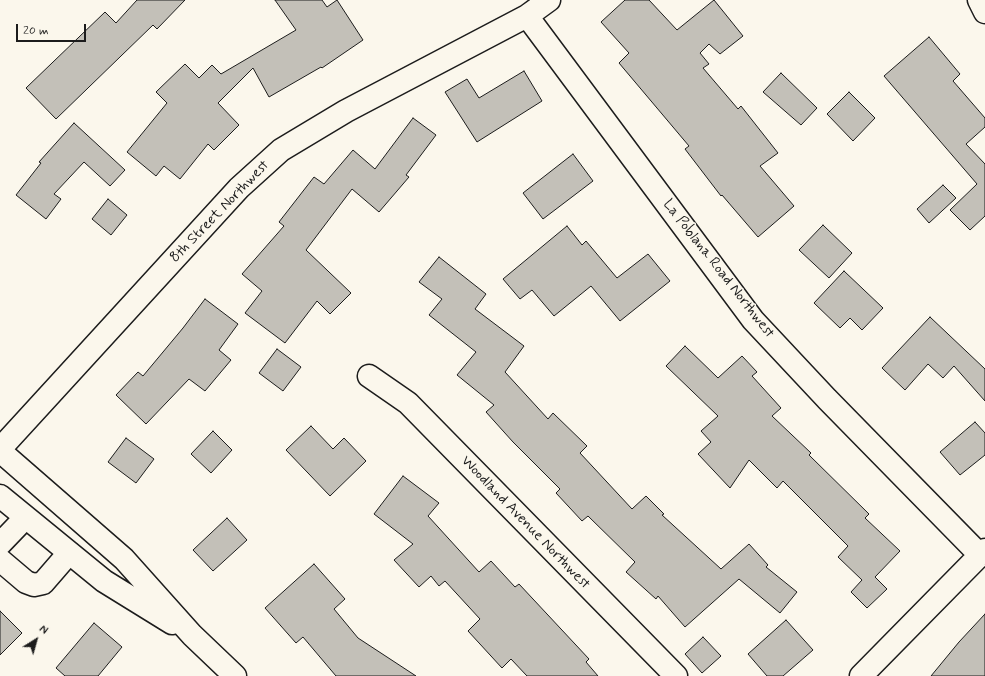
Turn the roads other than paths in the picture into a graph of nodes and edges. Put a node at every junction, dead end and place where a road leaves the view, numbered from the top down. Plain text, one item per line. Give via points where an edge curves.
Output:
1 (549, 0) edge
2 (527, 16) junction
3 (369, 376) dead end
4 (0, 450) edge
5 (0, 496) edge
6 (25, 518) junction
7 (0, 544) edge
8 (69, 553) junction
9 (983, 553) edge
10 (0, 560) edge
11 (192, 635) junction
12 (235, 676) edge
13 (676, 676) edge
14 (862, 676) edge

1 - 2 street, 8th Street Northwest
2 - 4 street, 8th Street Northwest via 346,111 281,150 239,188
2 - 9 street, La Poblana Road Northwest via 753,320 833,404
3 - 13 street, Woodland Avenue Northwest via 408,403
4 - 11 street via 124,559
5 - 6 street
6 - 7 street
6 - 8 street
8 - 10 street via 43,583 34,585 26,582
8 - 11 street via 104,582
9 - 14 street
11 - 12 street

